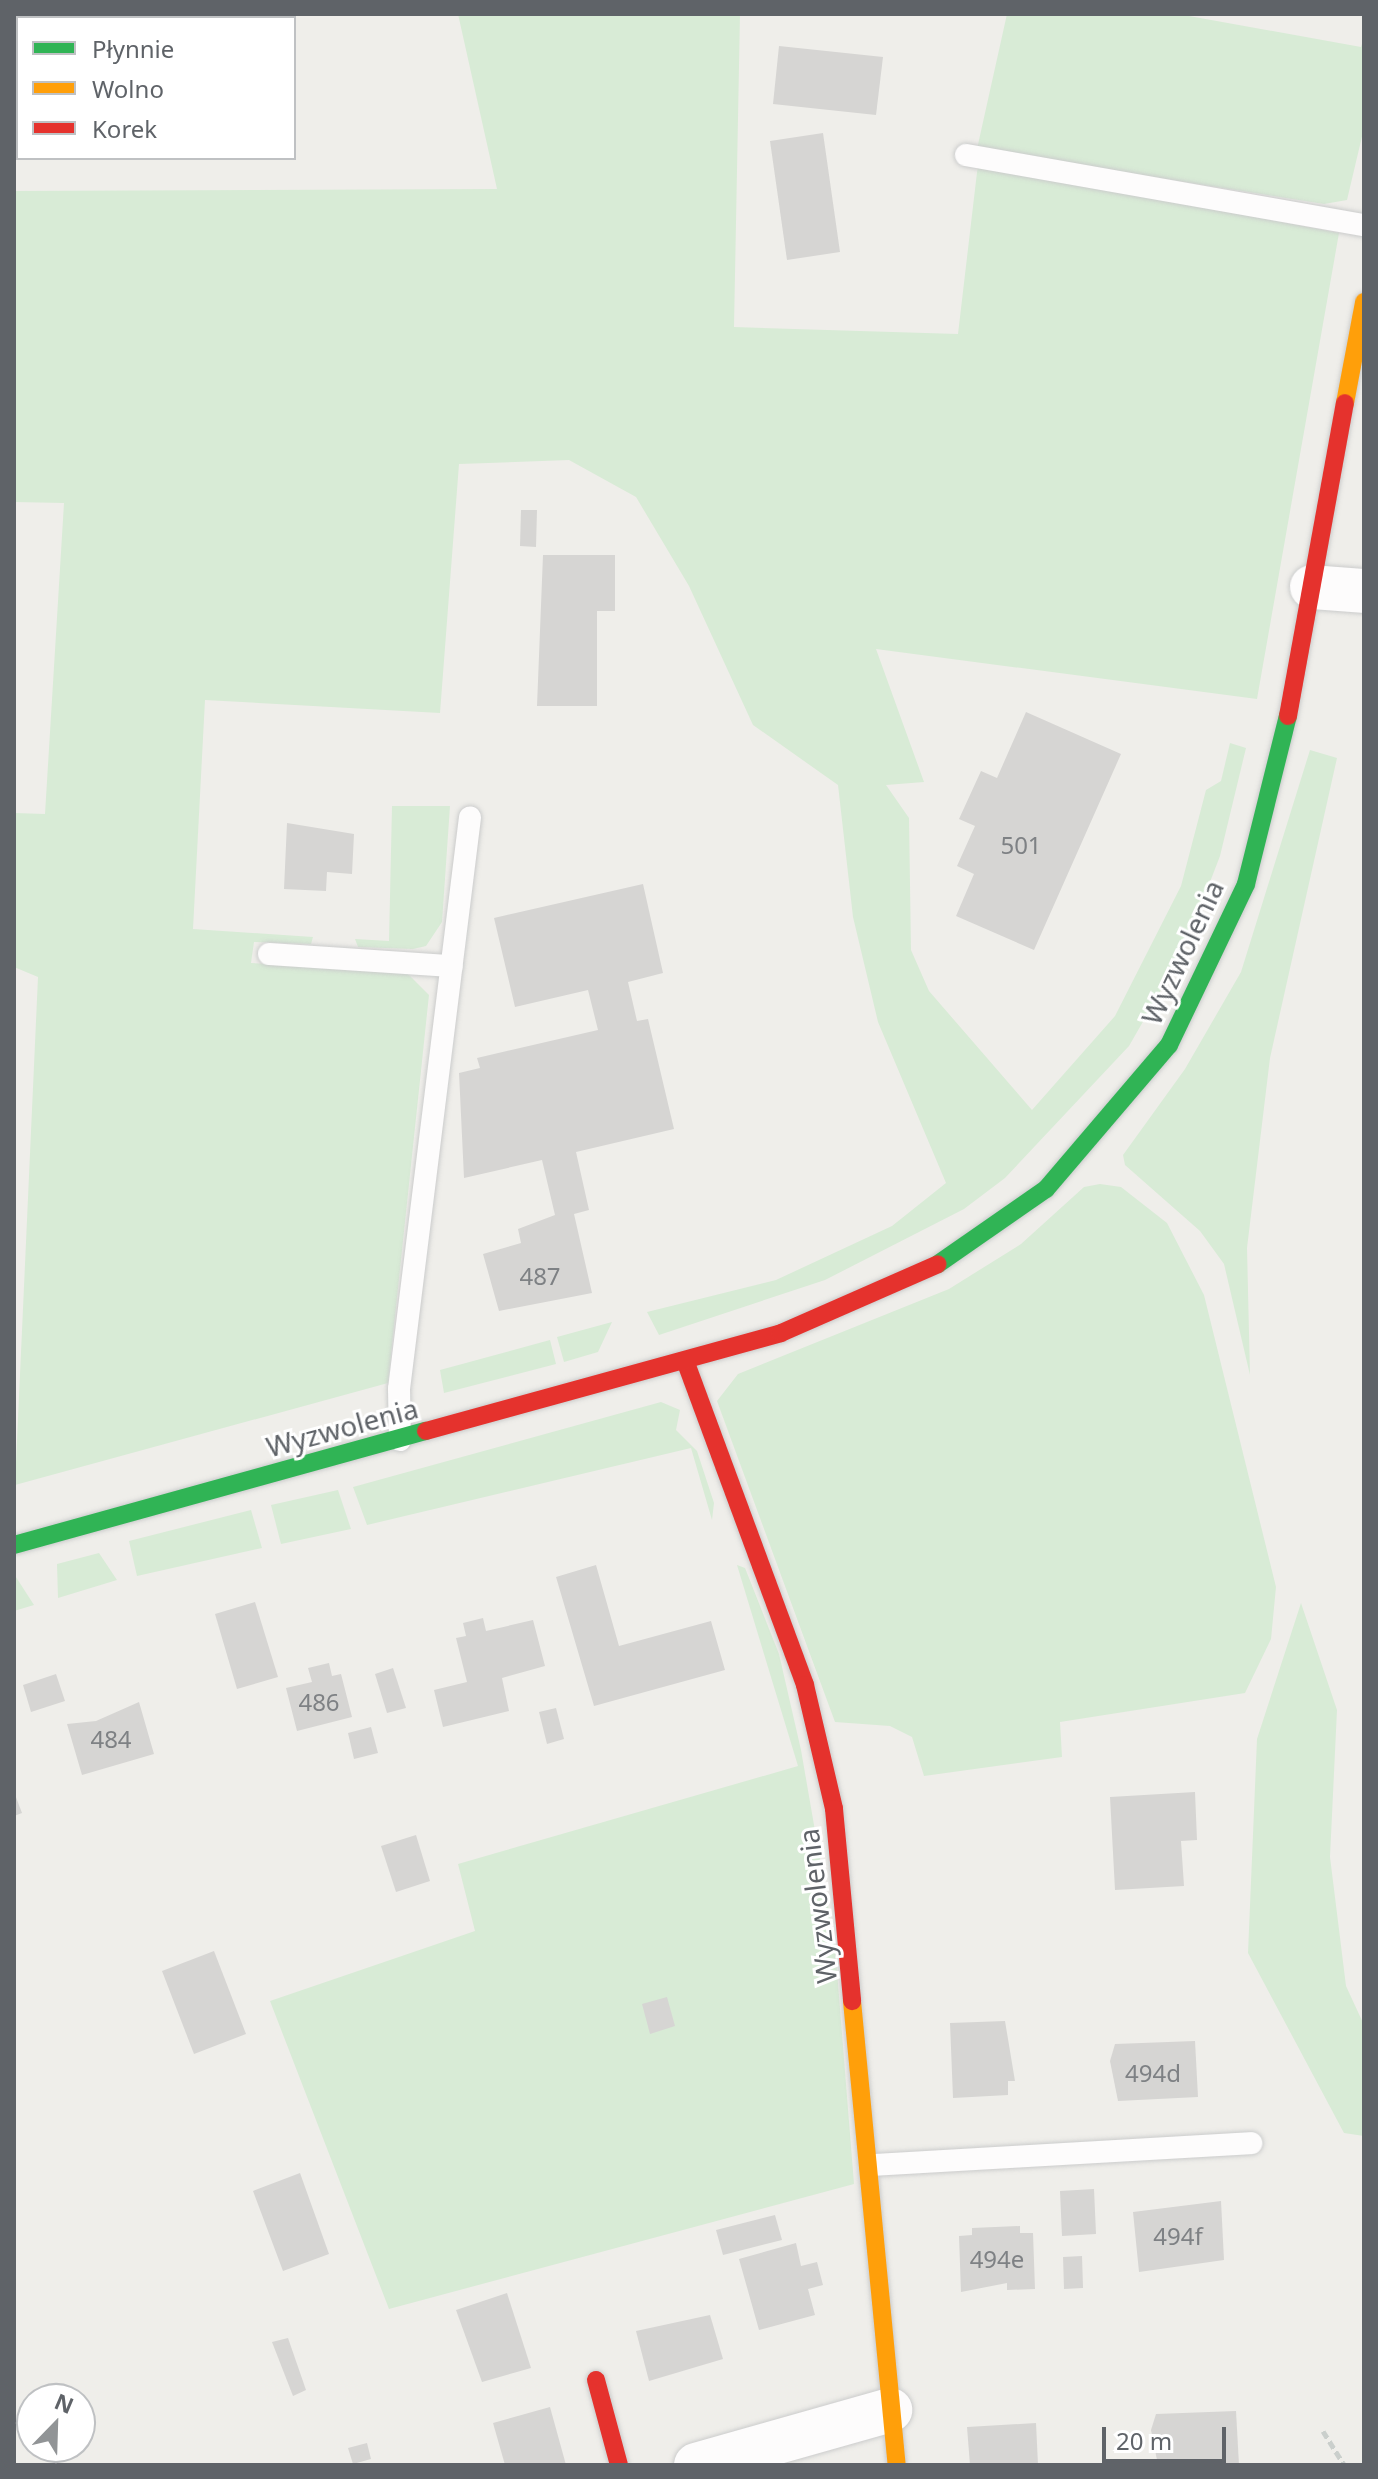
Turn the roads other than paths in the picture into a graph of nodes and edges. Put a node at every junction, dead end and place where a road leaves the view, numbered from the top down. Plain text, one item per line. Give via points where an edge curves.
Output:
1 (966, 155) dead end
2 (1364, 225) edge
3 (1364, 302) edge
4 (1312, 587) junction
5 (1364, 591) edge
6 (470, 817) dead end
7 (269, 954) dead end
8 (452, 966) junction
9 (686, 1363) junction
10 (400, 1440) junction
11 (14, 1545) edge
12 (1251, 2143) dead end
13 (873, 2165) junction
14 (596, 2380) dead end
15 (890, 2410) junction
16 (619, 2465) edge
17 (696, 2465) edge
18 (897, 2465) edge

1 - 2 lane
3 - 4 street, Wyzwolenia
4 - 5 street
4 - 9 street, Wyzwolenia via 1246,884 1202,988 1134,1094 1046,1189 959,1252 823,1317
6 - 8 lane
7 - 8 lane
8 - 10 lane via 399,1389
9 - 10 street, Wyzwolenia
9 - 13 street, Wyzwolenia via 776,1601 823,1749
10 - 11 street, Wyzwolenia
12 - 13 lane
13 - 15 street, Wyzwolenia
14 - 16 street
15 - 17 street
15 - 18 street, Wyzwolenia

